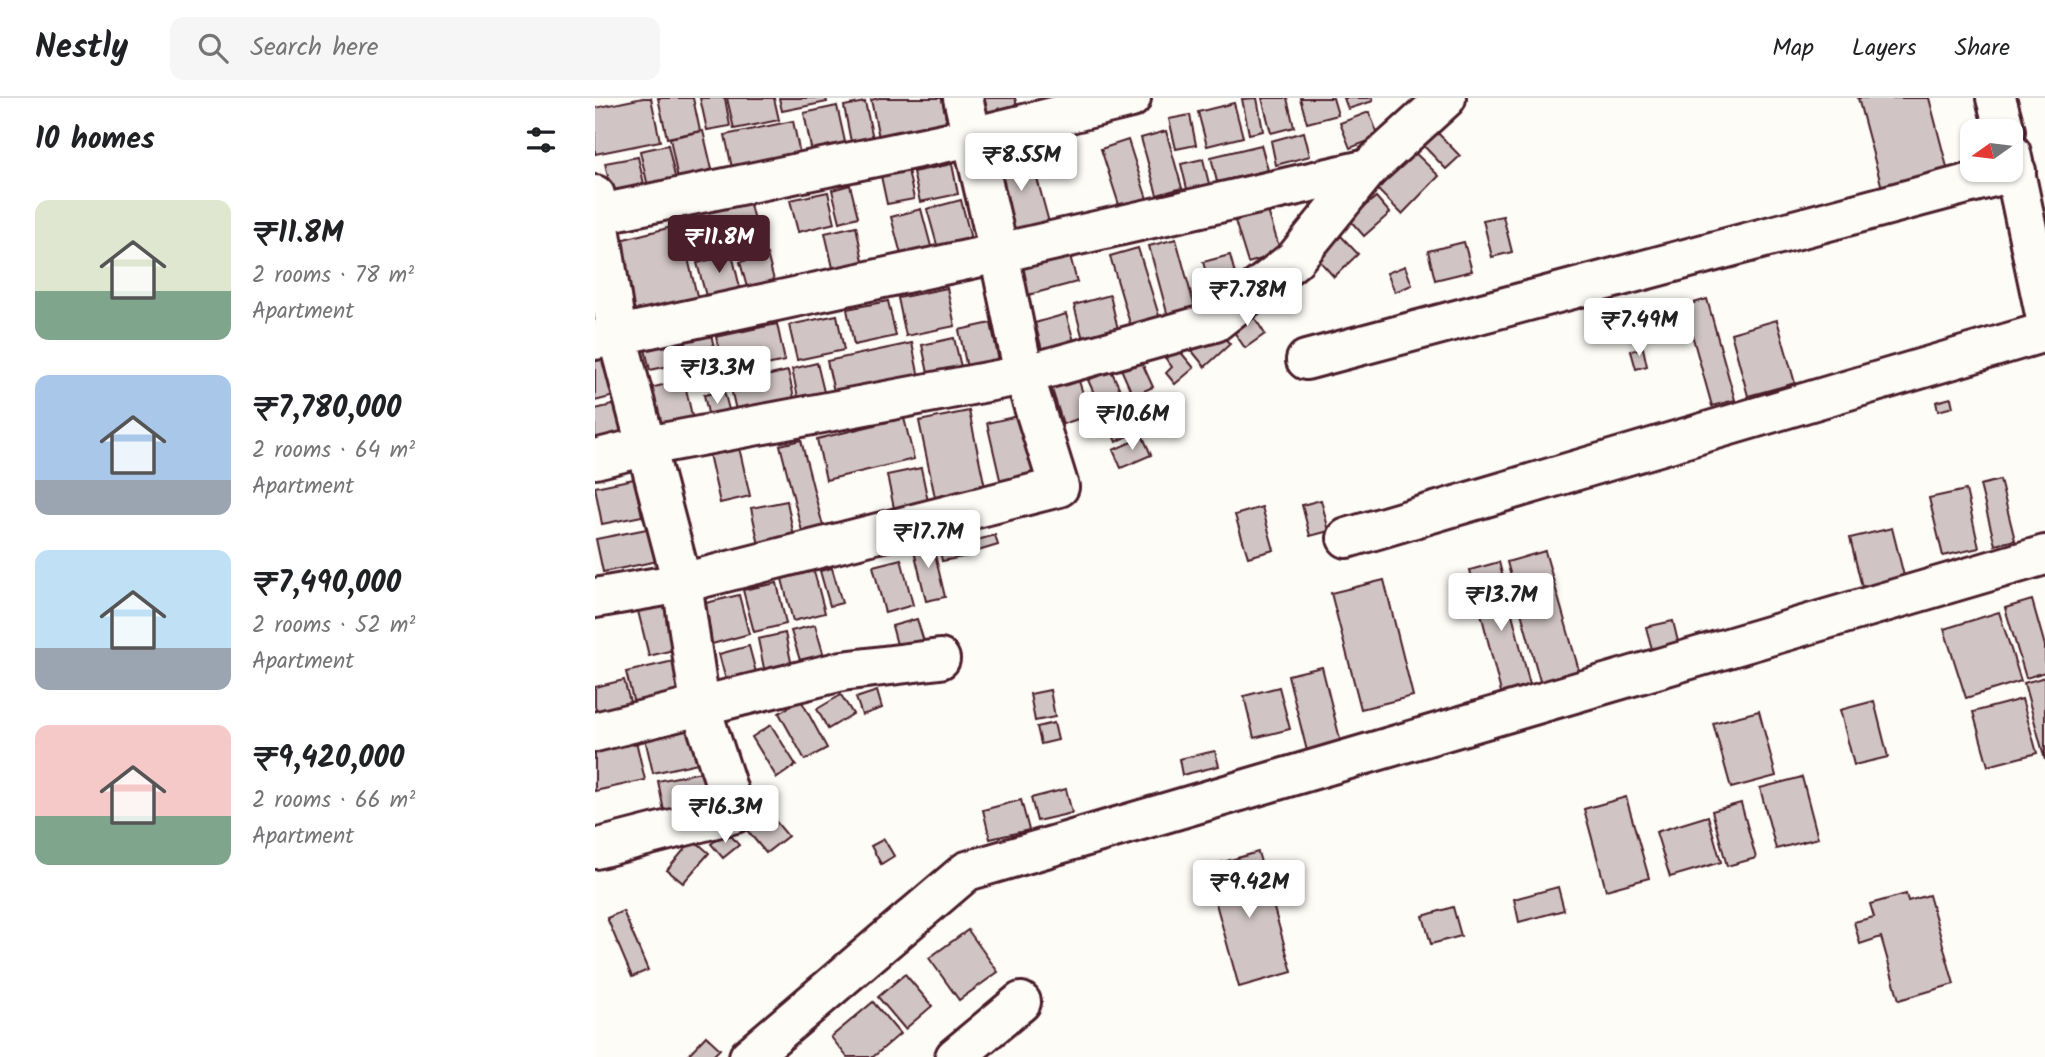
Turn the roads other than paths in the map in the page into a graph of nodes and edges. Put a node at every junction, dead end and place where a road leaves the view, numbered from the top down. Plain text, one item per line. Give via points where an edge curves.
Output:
1 (963, 98) edge
2 (1131, 98) edge
3 (1445, 98) edge
4 (1996, 98) edge
5 (2002, 119) edge
6 (972, 137) junction
7 (1368, 169) junction
8 (1960, 177) edge
9 (2017, 182) edge
10 (596, 208) edge
11 (999, 253) junction
12 (2045, 314) edge
13 (2045, 332) edge
14 (606, 337) edge
15 (1306, 360) dead end
16 (1024, 375) junction
17 (647, 446) junction
18 (595, 459) edge
19 (1347, 538) dead end
20 (2045, 555) edge
21 (682, 583) junction
22 (595, 598) edge
23 (940, 659) dead end
24 (700, 705) junction
25 (595, 732) edge
26 (595, 849) edge
27 (1021, 1002) dead end
28 (749, 1057) edge
29 (955, 1057) edge

1 - 6 street
2 - 6 street
3 - 7 street
4 - 5 street
6 - 10 street
6 - 11 street
7 - 11 street
7 - 16 street via 1295,259 1215,322
8 - 15 street
9 - 12 street
10 - 14 street
11 - 14 street
11 - 16 street
13 - 19 street
14 - 17 street
16 - 17 street
16 - 21 street via 1059,487
17 - 18 street
17 - 21 street
20 - 28 street via 967,871
21 - 22 street
21 - 24 street
23 - 24 street via 842,671
24 - 25 street
24 - 26 street via 735,813
27 - 29 street

